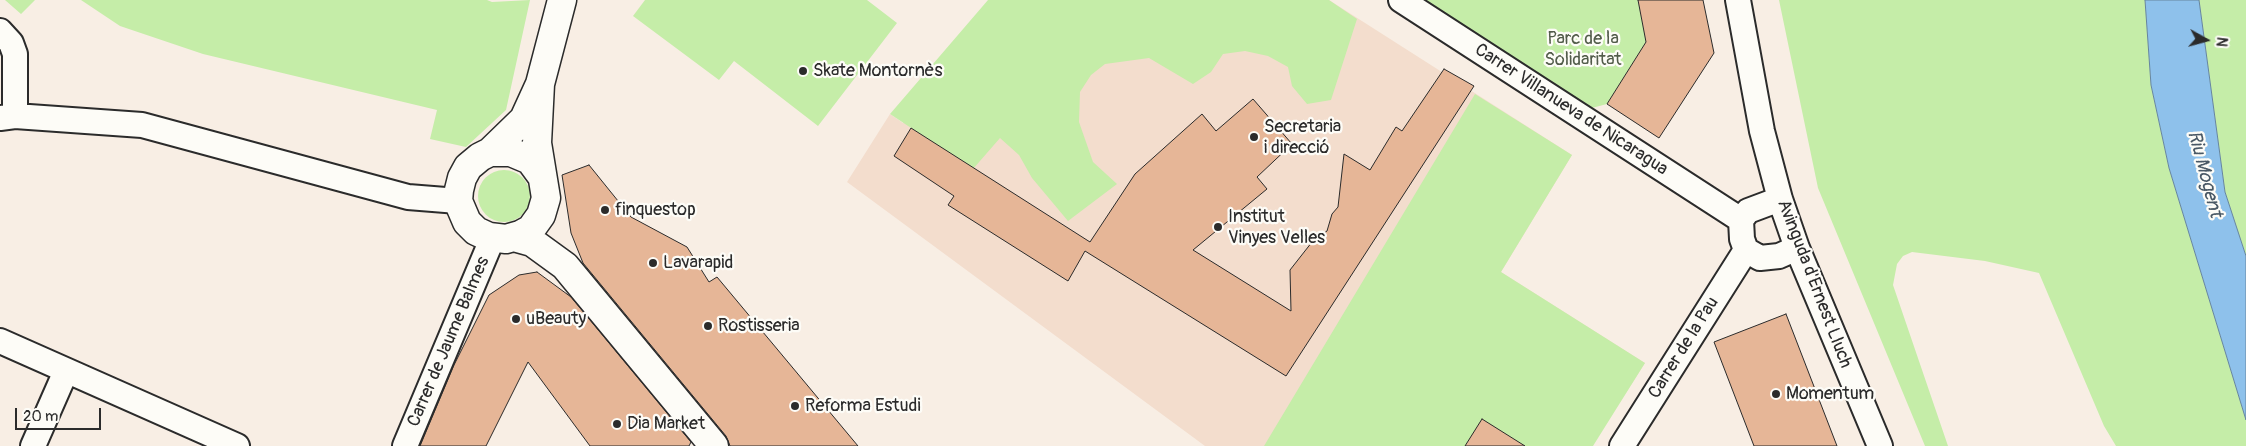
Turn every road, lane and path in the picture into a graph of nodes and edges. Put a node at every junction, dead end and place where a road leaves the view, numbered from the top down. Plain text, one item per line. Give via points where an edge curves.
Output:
1 (1401, 0) edge
2 (1738, 0) edge
3 (562, 2) edge
4 (0, 31) edge
5 (542, 78) junction
6 (8, 117) edge
7 (490, 152) junction
8 (541, 175) junction
9 (1780, 199) junction
10 (458, 201) junction
11 (545, 203) junction
12 (1741, 220) junction
13 (503, 237) junction
14 (1797, 248) junction
15 (1746, 250) junction
16 (565, 266) junction
17 (0, 341) edge
18 (66, 371) junction
19 (33, 446) edge
20 (237, 446) edge
21 (405, 446) edge
22 (714, 446) edge
23 (1622, 446) edge
24 (1880, 446) edge

1 - 12 street, Carrer Villanueva de Nicaragua
2 - 9 street, Avinguda d'Ernest Lluch via 1762,132
3 - 5 street
4 - 6 street via 11,43 14,54
5 - 7 street via 524,119
5 - 8 street via 537,143
6 - 10 street via 142,125 408,197
7 - 8 street via 521,155 530,160
7 - 10 street via 468,167 462,178
8 - 11 street
9 - 12 street via 1748,211
9 - 14 street, Avinguda d'Ernest Lluch
10 - 13 street via 467,222 476,230
11 - 13 street via 536,223 525,232
11 - 16 street via 549,234
12 - 15 street
13 - 16 street via 532,242
13 - 21 street, Carrer de Jaume Balmes
14 - 15 street via 1779,256 1760,258
14 - 24 street, Avinguda d'Ernest Lluch
15 - 23 street, Carrer de la Pau
16 - 22 street
17 - 18 street
18 - 19 street
18 - 20 street

